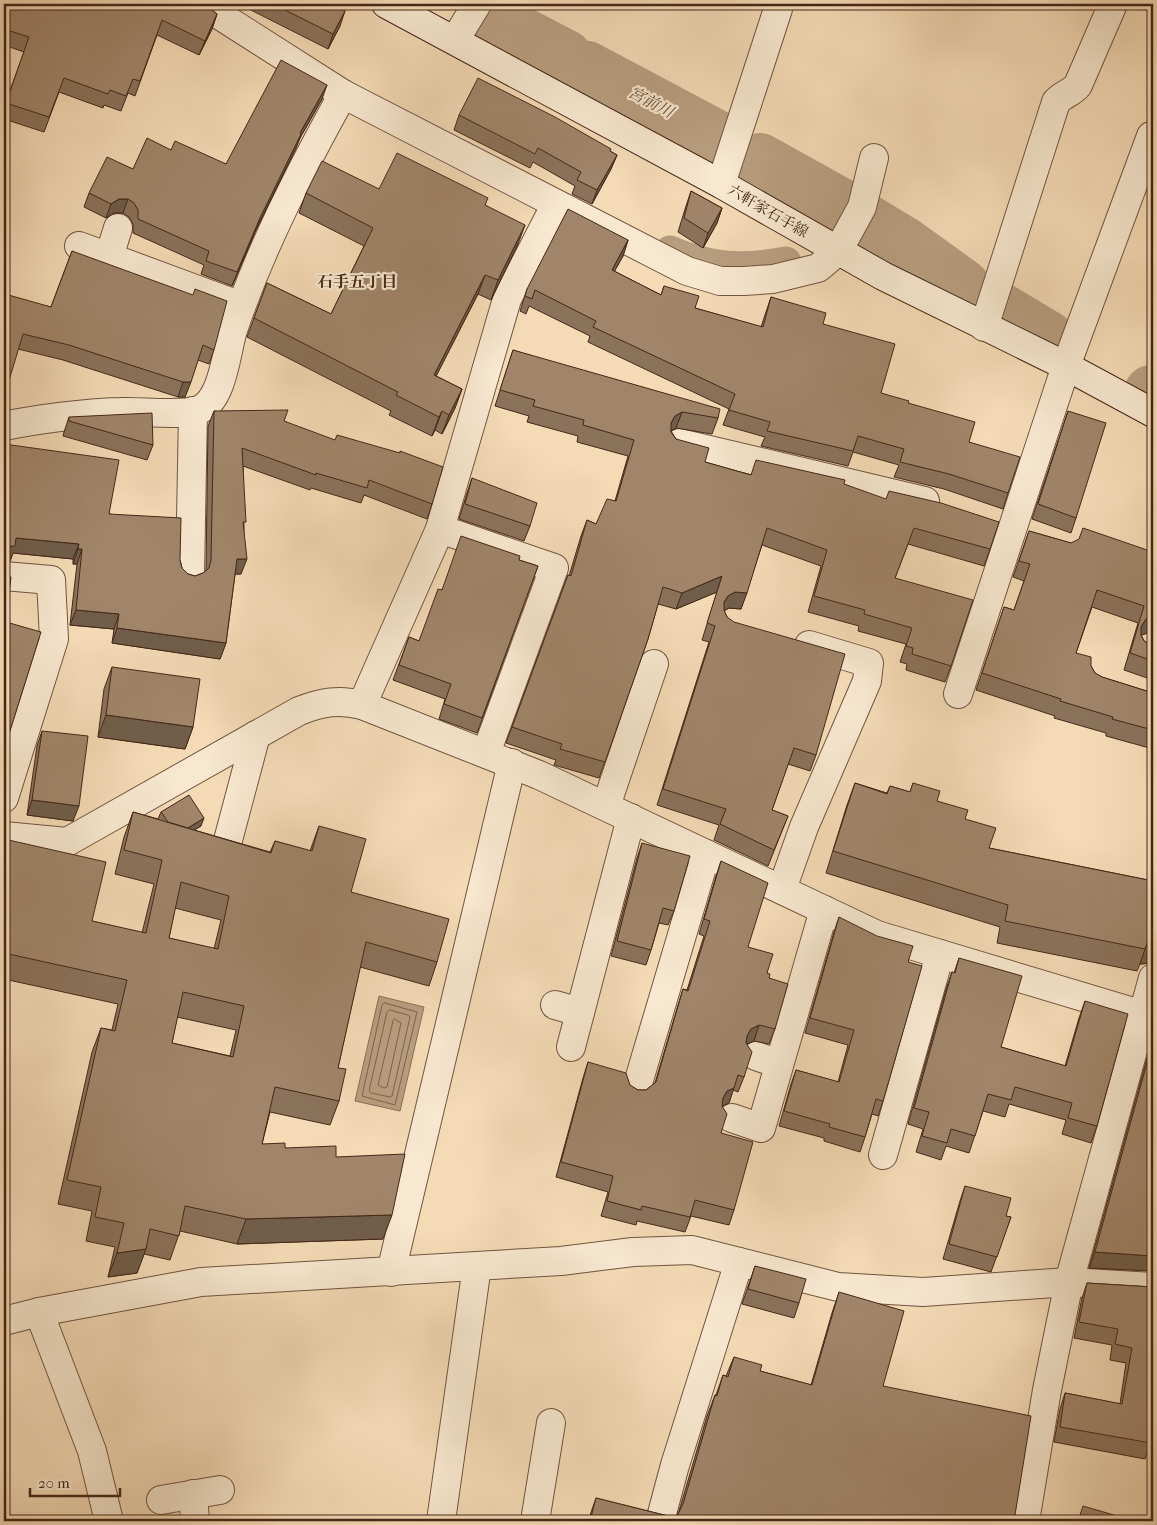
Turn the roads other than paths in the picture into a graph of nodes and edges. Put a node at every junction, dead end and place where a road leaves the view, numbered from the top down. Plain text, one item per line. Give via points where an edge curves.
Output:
1 (5, 4) edge
2 (202, 4) edge
3 (386, 4) edge
4 (477, 4) edge
5 (1113, 4) edge
6 (4, 8) edge
7 (778, 9) dead end
8 (455, 40) junction
9 (343, 94) junction
10 (1151, 136) dead end
11 (874, 158) dead end
12 (721, 184) junction
13 (556, 204) junction
14 (118, 228) dead end
15 (78, 246) dead end
16 (838, 251) junction
17 (109, 257) junction
18 (241, 306) junction
19 (984, 328) junction
20 (1066, 366) junction
21 (192, 411) junction
22 (1153, 413) edge
23 (4, 426) edge
24 (680, 443) edge
25 (948, 507) edge
26 (985, 519) edge
27 (440, 529) junction
28 (1025, 532) junction
29 (190, 575) edge
30 (4, 576) edge
31 (788, 639) edge
32 (654, 664) dead end
33 (958, 694) dead end
34 (362, 705) junction
35 (256, 735) junction
36 (486, 753) junction
37 (512, 763) junction
38 (4, 798) edge
39 (606, 806) junction
40 (631, 818) junction
41 (4, 836) edge
42 (227, 844) edge
43 (706, 854) junction
44 (782, 889) junction
45 (824, 910) junction
46 (940, 954) junction
47 (1153, 978) edge
48 (1149, 1016) edge
49 (571, 1047) dead end
50 (636, 1090) edge
51 (732, 1118) dead end
52 (883, 1155) dead end
53 (739, 1262) junction
54 (477, 1266) junction
55 (391, 1272) junction
56 (1069, 1282) junction
57 (1153, 1287) edge
58 (39, 1312) junction
59 (4, 1321) edge
60 (551, 1423) dead end
61 (220, 1490) dead end
62 (193, 1494) junction
63 (161, 1500) dead end
64 (109, 1521) edge
65 (195, 1521) edge
66 (441, 1521) edge
67 (535, 1521) edge
68 (660, 1521) edge
69 (1025, 1521) edge

1 - 6 street
2 - 9 street
3 - 8 street, 六軒家石手線
4 - 8 street
5 - 19 street via 1078,85 1056,102
7 - 12 street
8 - 12 street, 六軒家石手線
9 - 13 street
9 - 18 street via 272,229
10 - 20 street
11 - 16 street via 862,207
12 - 16 street, 六軒家石手線
13 - 16 street via 687,271 720,281 773,279 799,274 818,268
13 - 27 street via 508,299
14 - 17 street
15 - 17 street
16 - 19 street, 六軒家石手線
17 - 18 street
18 - 21 street via 212,402
19 - 20 street, 六軒家石手線
20 - 22 street, 六軒家石手線
20 - 28 street
21 - 23 street via 116,412
21 - 29 street
24 - 25 street
26 - 28 street
27 - 34 street
27 - 36 street via 554,568
28 - 33 street
30 - 38 street via 51,580 54,639
31 - 44 street via 869,663 867,681 804,827
32 - 39 street
34 - 35 street via 346,701 315,704
34 - 36 street
35 - 41 street via 67,842
35 - 42 street
36 - 37 street
37 - 39 street
37 - 55 street
39 - 40 street
40 - 43 street
40 - 49 street via 568,1009
43 - 44 street
43 - 50 street
44 - 45 street
45 - 46 street via 877,935
45 - 51 street via 768,1060 762,1128
46 - 48 street
46 - 52 street
47 - 48 street
48 - 56 street
53 - 54 street via 692,1250
53 - 56 street via 838,1287 923,1292
53 - 68 street
54 - 55 street
54 - 66 street
55 - 58 street via 201,1282
56 - 57 street
56 - 69 street
58 - 59 street
58 - 64 street via 92,1451
60 - 67 street
61 - 62 street
62 - 63 street
62 - 65 street

